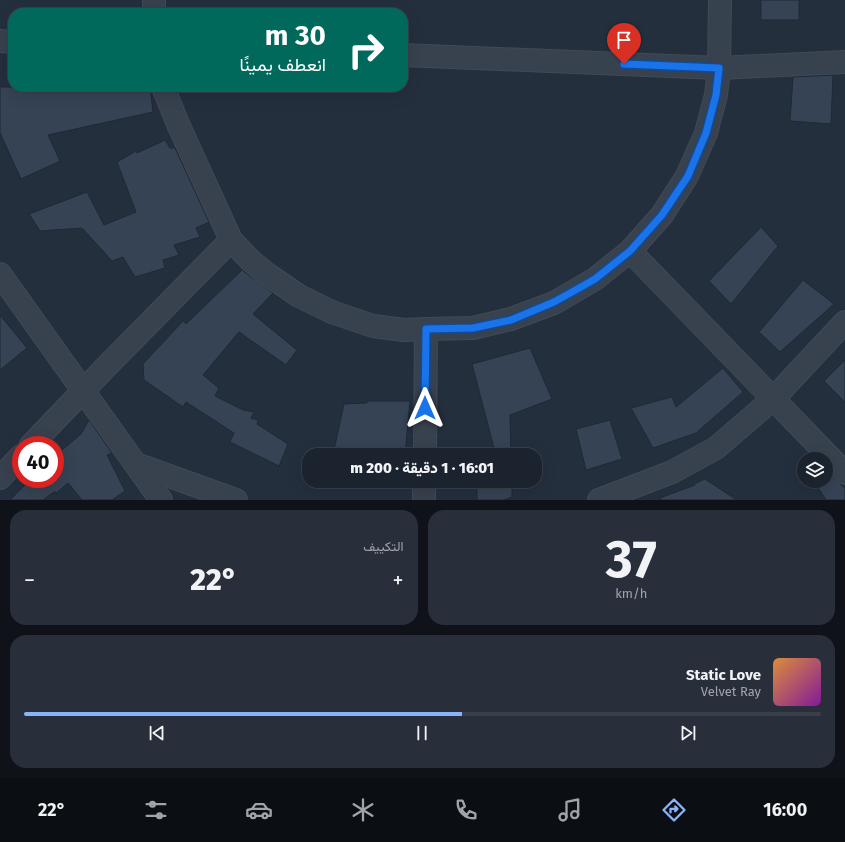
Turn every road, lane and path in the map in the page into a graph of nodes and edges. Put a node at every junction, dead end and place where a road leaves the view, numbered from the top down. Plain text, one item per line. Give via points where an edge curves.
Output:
1 (720, 0) edge
2 (408, 55) edge
3 (845, 62) edge
4 (719, 68) junction
5 (165, 92) edge
6 (231, 240) junction
7 (630, 251) junction
8 (0, 274) edge
9 (845, 322) edge
10 (426, 329) junction
11 (84, 389) junction
12 (773, 399) junction
13 (40, 436) edge
14 (425, 448) edge
15 (136, 464) junction
16 (12, 465) edge
17 (845, 473) edge
18 (0, 478) edge
19 (424, 488) edge
20 (161, 500) edge
21 (236, 500) edge
22 (424, 500) edge
23 (599, 500) edge

1 - 4 street
2 - 4 street
3 - 4 street
4 - 7 street via 716,95 706,133 688,176 662,215
5 - 6 street
6 - 10 street via 267,274 299,296 332,312 373,326 404,330
6 - 11 street
7 - 10 street via 595,279 554,302 511,320 473,328
7 - 12 street
8 - 11 street
9 - 12 street
10 - 14 street
11 - 13 street
11 - 15 street
12 - 17 street
12 - 23 street via 716,448 672,472
15 - 20 street
15 - 21 street
16 - 18 street
19 - 22 street

